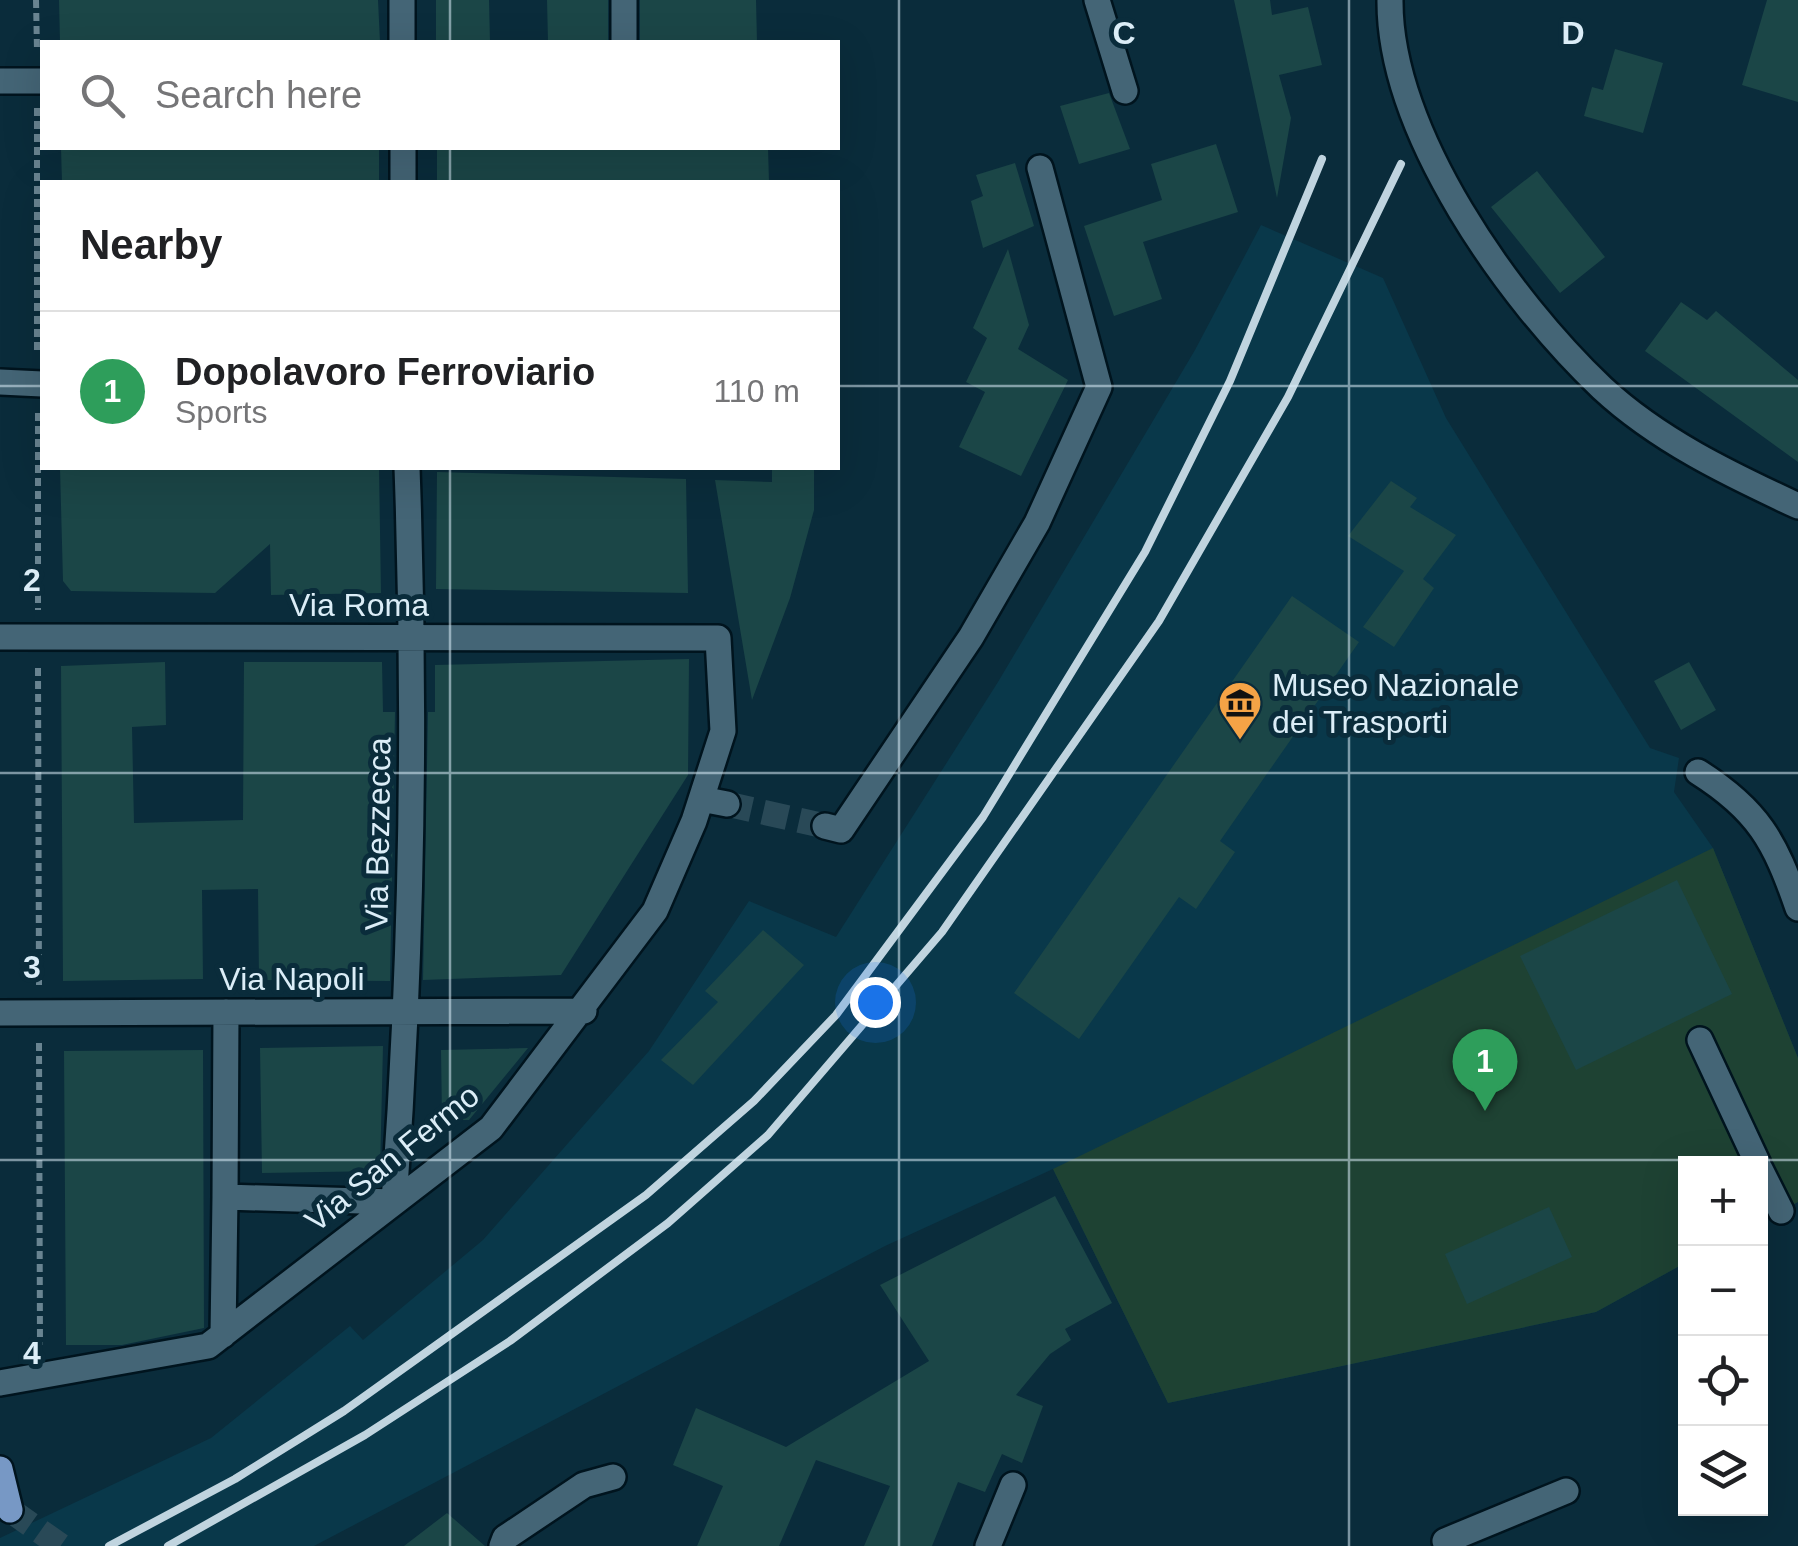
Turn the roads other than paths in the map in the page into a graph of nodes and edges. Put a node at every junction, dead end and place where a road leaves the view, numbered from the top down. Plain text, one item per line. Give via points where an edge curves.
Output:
1 (402, 0) edge
2 (624, 0) edge
3 (1097, 0) edge
4 (1390, 0) edge
5 (402, 40) edge
6 (624, 40) edge
7 (0, 81) edge
8 (40, 81) edge
9 (1125, 91) dead end
10 (403, 150) edge
11 (1040, 168) dead end
12 (403, 180) edge
13 (0, 382) edge
14 (40, 384) edge
15 (407, 470) edge
16 (1798, 506) edge
17 (0, 637) edge
18 (413, 638) junction
19 (718, 638) joint
20 (1698, 772) dead end
21 (701, 799) junction
22 (727, 804) tunnel mouth
23 (825, 826) dead end
24 (1798, 908) edge
25 (584, 1011) junction
26 (226, 1012) junction
27 (408, 1012) junction
28 (0, 1013) edge
29 (1700, 1040) dead end
30 (1754, 1156) edge
31 (1768, 1186) edge
32 (225, 1197) junction
33 (394, 1202) junction
34 (1780, 1212) dead end
35 (223, 1335) junction
36 (0, 1383) edge
37 (0, 1469) edge
38 (613, 1476) dead end
39 (1013, 1484) dead end
40 (1566, 1492) dead end
41 (5, 1510) edge
42 (502, 1546) edge
43 (988, 1546) edge
44 (1447, 1546) edge

1 - 5 street
2 - 6 street
3 - 9 street
4 - 16 street via 1390,32 1408,96 1455,203 1509,281 1603,389 1711,466
7 - 8 street
10 - 12 street
11 - 23 street via 1099,386 1037,523 972,637 841,830
13 - 14 street
15 - 18 street, Via Bezzecca
17 - 18 street, Via Roma
18 - 19 street, Via Roma
18 - 27 street, Via Bezzecca
19 - 21 street, Via San Fermo via 723,730
20 - 24 street via 1739,798 1765,832
21 - 22 street
21 - 25 street, Via San Fermo via 655,911
25 - 27 street, Via Napoli
25 - 33 street, Via San Fermo via 491,1128
26 - 27 street, Via Napoli
26 - 28 street, Via Napoli
26 - 32 street
27 - 33 street, Via Bezzecca
29 - 30 street
31 - 34 street
32 - 33 street
32 - 35 street
33 - 35 street, Via San Fermo
35 - 36 street, Via San Fermo via 208,1346
37 - 41 main road
38 - 42 street via 584,1485
39 - 43 street
40 - 44 street via 1445,1541

